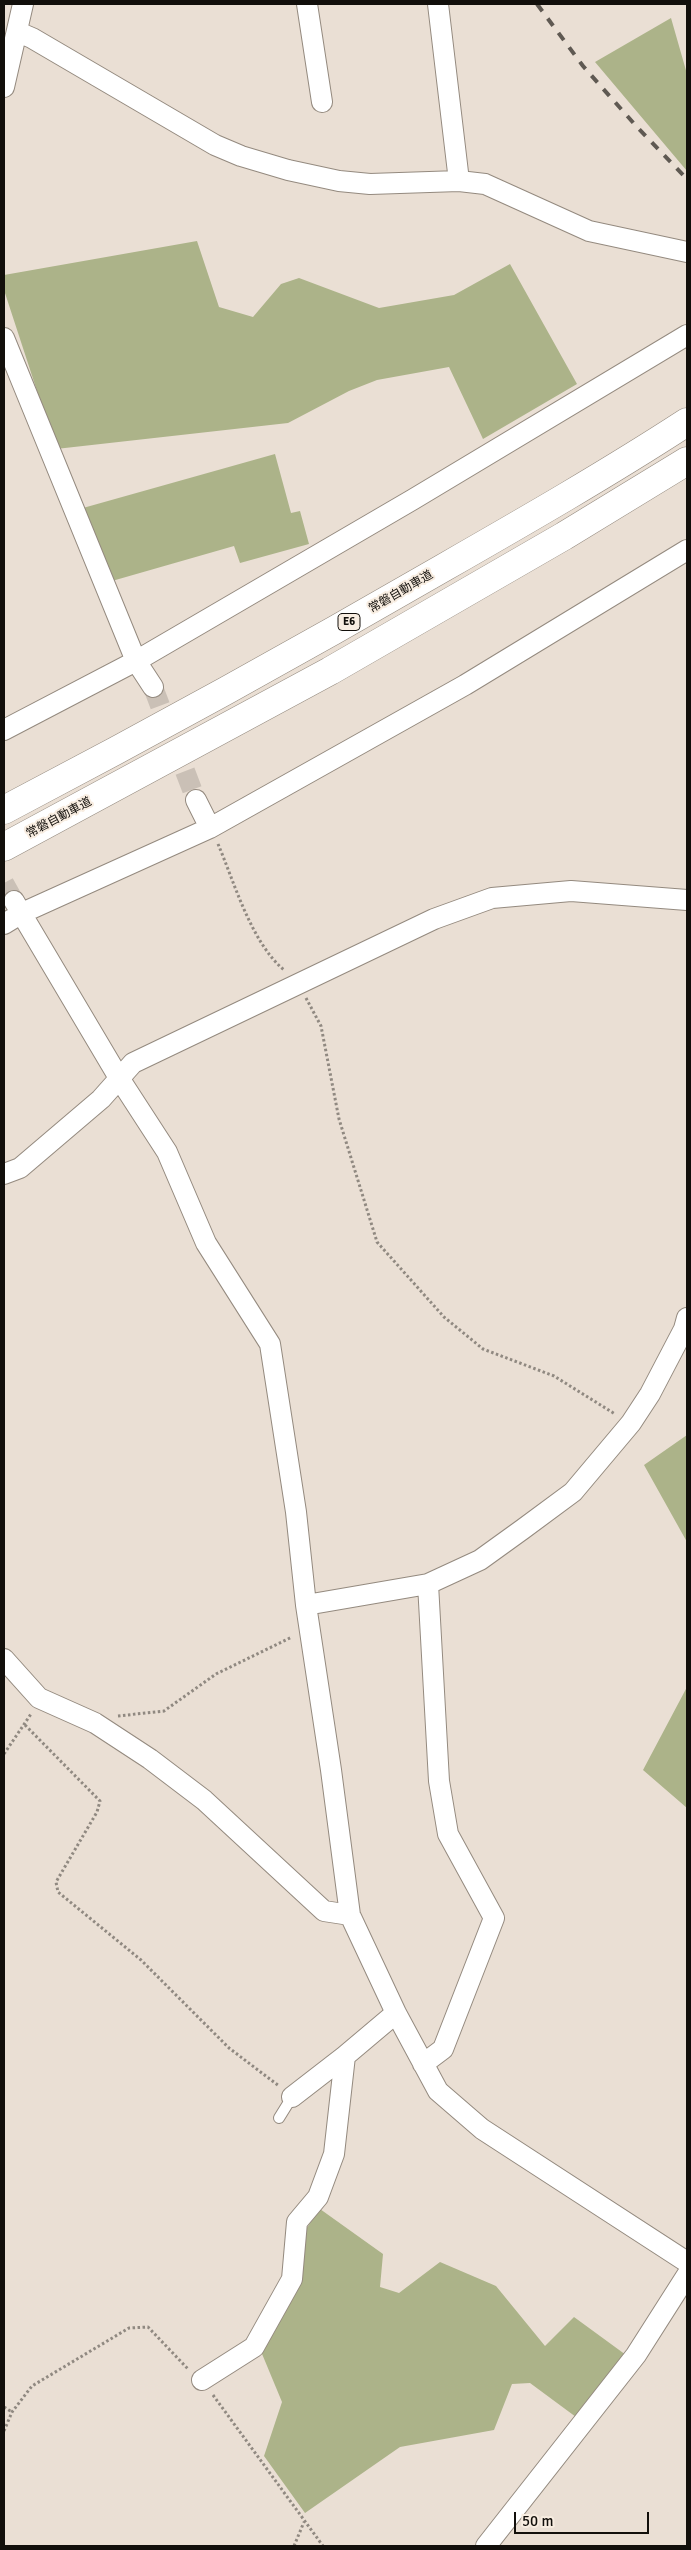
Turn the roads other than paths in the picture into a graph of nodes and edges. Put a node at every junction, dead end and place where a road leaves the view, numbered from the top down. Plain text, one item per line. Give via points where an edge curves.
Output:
1 (23, 4) edge
2 (307, 4) edge
3 (438, 4) edge
4 (18, 32) junction
5 (4, 87) edge
6 (322, 102) dead end
7 (459, 181) junction
8 (687, 252) edge
9 (687, 335) edge
10 (4, 338) edge
11 (687, 422) edge
12 (687, 461) edge
13 (687, 550) edge
14 (136, 662) junction
15 (153, 687) tunnel mouth
16 (4, 730) edge
17 (196, 800) tunnel mouth
18 (4, 810) edge
19 (210, 828) junction
20 (4, 848) edge
21 (687, 900) edge
22 (18, 907) junction
23 (4, 924) edge
24 (119, 1078) junction
25 (4, 1174) edge
26 (687, 1318) edge
27 (428, 1584) junction
28 (306, 1605) junction
29 (4, 1659) edge
30 (350, 1915) junction
31 (396, 2013) junction
32 (345, 2056) junction
33 (423, 2064) junction
34 (292, 2096) joint
35 (279, 2118) dead end
36 (687, 2262) edge
37 (687, 2275) edge
38 (202, 2380) road end
39 (486, 2546) edge

1 - 4 street
2 - 6 street
3 - 7 street
4 - 5 street
4 - 7 street via 215,145 241,156 338,181 370,184
7 - 8 street via 485,184 589,231
9 - 14 street
10 - 14 street
11 - 18 highway, 常磐自動車道 / E6 via 550,506 306,647 178,719
12 - 20 highway, 常磐自動車道 via 330,671
13 - 19 street via 465,685
14 - 15 street
14 - 16 street
17 - 19 street
19 - 22 street
21 - 24 street via 571,891 492,898 434,919 298,982 133,1063
22 - 23 street
22 - 24 street
24 - 25 street via 101,1099 20,1168
24 - 28 street via 167,1152 206,1243 270,1344 296,1512
26 - 27 street via 650,1394 631,1423 573,1492 480,1560
27 - 28 street
27 - 33 street via 439,1781 448,1834 494,1918 443,2050
28 - 30 street via 332,1770
29 - 30 street via 39,1698 95,1723 204,1800 324,1910
30 - 31 street
31 - 32 street
31 - 33 street
32 - 34 street
32 - 38 street via 334,2154 318,2198 297,2222 292,2279 254,2347
33 - 36 street via 438,2091 482,2129
34 - 35 lane
37 - 39 street via 636,2355

